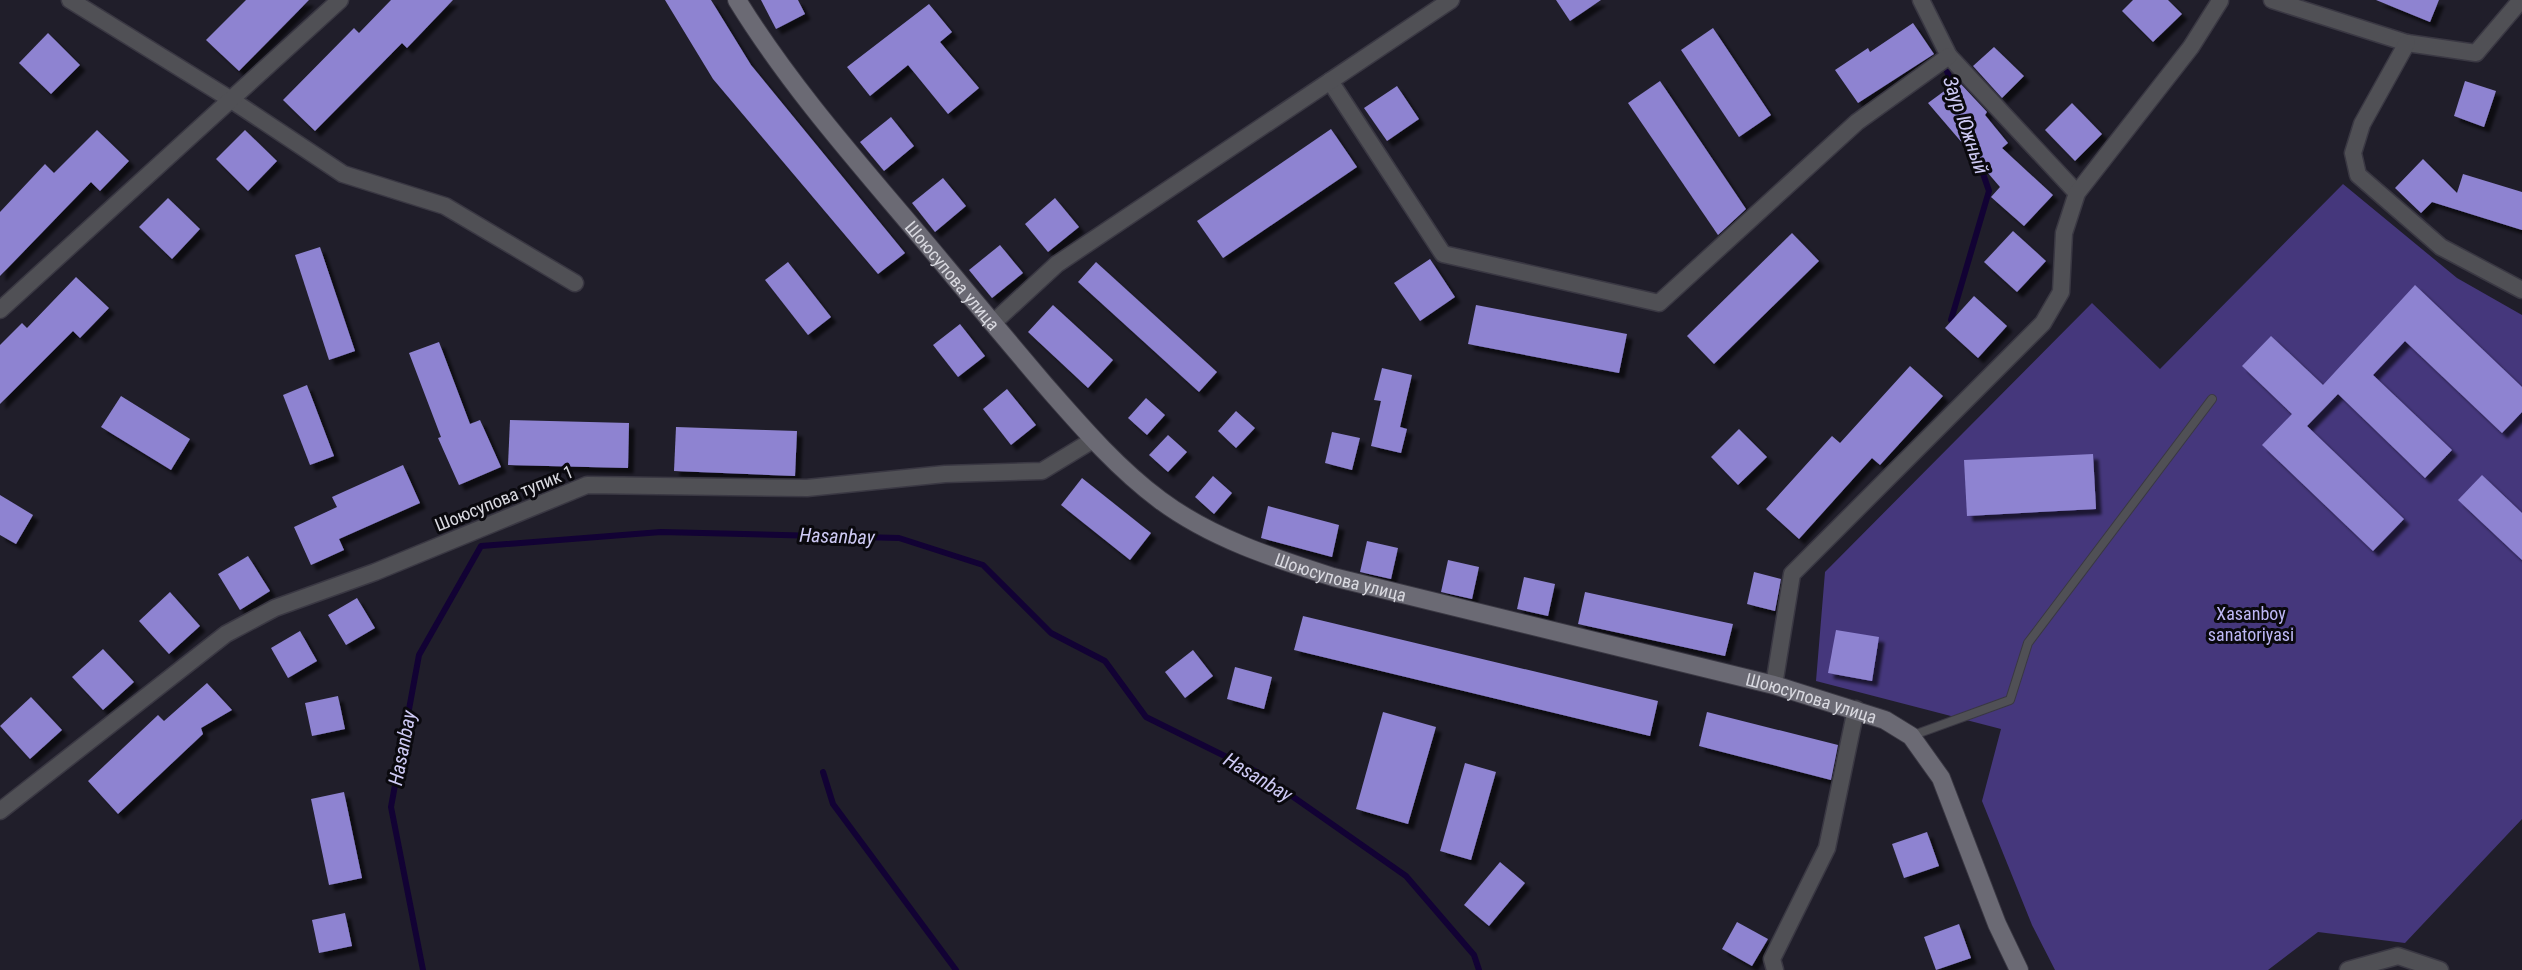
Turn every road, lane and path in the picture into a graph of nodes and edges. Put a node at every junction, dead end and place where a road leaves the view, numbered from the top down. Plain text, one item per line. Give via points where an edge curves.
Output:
1 (70, 0) edge
2 (340, 0) edge
3 (737, 0) edge
4 (1451, 0) edge
5 (1921, 0) edge
6 (2222, 0) edge
7 (2272, 0) edge
8 (2522, 0) edge
9 (2407, 44) junction
10 (1949, 56) junction
11 (1330, 81) junction
12 (230, 99) junction
13 (2078, 193) junction
14 (575, 283) dead end
15 (2522, 290) edge
16 (0, 310) edge
17 (993, 323) junction
18 (2212, 399) dead end
19 (1093, 440) junction
20 (1774, 685) junction
21 (1856, 709) junction
22 (1911, 736) junction
23 (0, 812) edge
24 (1774, 970) edge
25 (2019, 970) edge
26 (2348, 970) edge
27 (2440, 970) edge

1 - 12 street
2 - 12 street
3 - 17 street, Шоюсупова улица via 793,83
4 - 11 street
5 - 10 street
6 - 13 street via 2191,47
7 - 9 street
8 - 9 street via 2476,53
9 - 15 street via 2362,124 2353,153 2358,175 2441,248
10 - 11 street via 1857,122 1659,303 1443,254
10 - 13 street
11 - 17 street via 1057,264
12 - 14 street via 343,174 445,206
12 - 16 street
13 - 20 street via 2064,233 2061,292 2043,323 1792,574
17 - 19 street, Шоюсупова улица
18 - 22 lane via 2028,643 2010,700
19 - 20 street, Шоюсупова улица via 1136,482 1188,519 1290,564 1333,578
19 - 23 street, Шоюсупова тупик 1 via 1042,471 945,474 807,488 587,484 375,572 275,608 226,634
20 - 21 street, Шоюсупова улица
21 - 22 street, Шоюсупова улица
21 - 24 street via 1827,848 1772,959
22 - 25 street, Шоюсупова улица via 1949,794 1988,903
26 - 27 street via 2398,956

